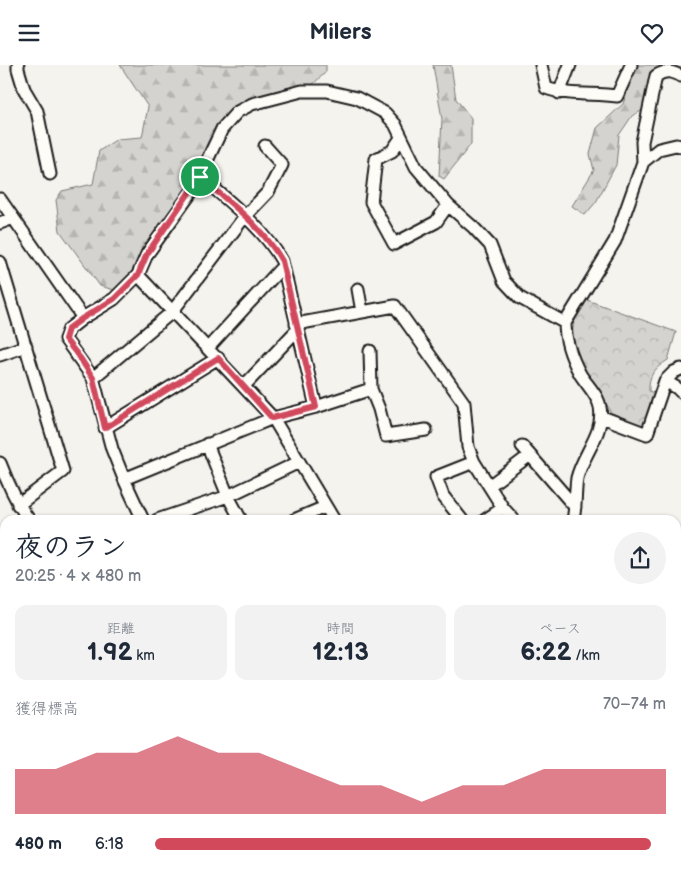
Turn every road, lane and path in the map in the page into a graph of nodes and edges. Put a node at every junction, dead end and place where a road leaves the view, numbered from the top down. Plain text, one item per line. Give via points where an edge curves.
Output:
1 (18, 65) edge
2 (541, 65) edge
3 (570, 65) edge
4 (631, 65) edge
5 (681, 76) edge
6 (560, 93) junction
7 (401, 138) junction
8 (681, 146) edge
9 (265, 147) dead end
10 (643, 162) junction
11 (50, 174) dead end
12 (200, 177) junction
13 (0, 199) edge
14 (448, 205) junction
15 (245, 216) junction
16 (13, 218) junction
17 (0, 223) edge
18 (0, 262) edge
19 (283, 266) junction
20 (138, 275) junction
21 (358, 289) dead end
22 (172, 312) junction
23 (362, 312) junction
24 (83, 318) junction
25 (565, 323) junction
26 (297, 326) junction
27 (26, 346) junction
28 (208, 348) junction
29 (370, 351) dead end
30 (0, 355) edge
31 (218, 358) junction
32 (681, 369) edge
33 (93, 378) junction
34 (665, 381) junction
35 (244, 386) junction
36 (371, 389) junction
37 (681, 392) edge
38 (316, 407) junction
39 (602, 417) junction
40 (272, 418) junction
41 (105, 428) junction
42 (426, 430) dead end
43 (206, 444) junction
44 (522, 446) dead end
45 (530, 455) junction
46 (299, 462) junction
47 (474, 462) junction
48 (0, 463) edge
49 (124, 479) junction
50 (489, 486) junction
51 (228, 496) junction
52 (18, 505) junction
53 (325, 507) junction
54 (575, 507) junction
55 (503, 508) junction
56 (25, 515) edge
57 (141, 515) edge
58 (172, 515) edge
59 (238, 515) edge
60 (306, 515) edge
61 (331, 515) edge
62 (458, 515) edge
63 (492, 515) edge
64 (509, 515) edge
65 (574, 515) edge

1 - 11 street via 24,89 37,111
2 - 6 street via 546,88
3 - 6 street
4 - 6 street via 617,96
5 - 10 street via 672,71 656,76 642,142
7 - 12 street via 395,124 372,105 328,91 302,91 252,104 237,112 222,129
7 - 14 street via 416,167
7 - 14 street via 392,151 376,159 371,202 394,244 436,222
8 - 10 street via 659,149
9 - 15 street via 282,165 268,192
10 - 25 street via 615,241
12 - 15 street
12 - 20 street via 147,254
13 - 16 street
14 - 25 street via 490,245 504,281 520,298
15 - 19 street via 276,250
15 - 22 street
16 - 17 street
16 - 24 street
18 - 27 street
19 - 26 street
19 - 28 street
20 - 22 street
20 - 24 street via 114,299
21 - 23 street
22 - 28 street
22 - 33 street
23 - 26 street
23 - 47 street via 396,306 464,403 468,447
24 - 33 street via 68,329 65,339
25 - 39 street via 565,335 579,372 599,403
26 - 35 street
26 - 38 street
27 - 30 street
27 - 52 street via 64,471
28 - 31 street
29 - 36 street
31 - 35 street
31 - 41 street
32 - 34 street
33 - 41 street
34 - 37 street
34 - 39 street via 647,434
35 - 40 street
36 - 38 street
36 - 42 street via 386,436
38 - 40 street
39 - 54 street via 597,436 583,458
40 - 43 street
40 - 46 street
41 - 49 street
43 - 49 street
43 - 51 street
44 - 45 street
45 - 50 street
45 - 54 street
46 - 51 street
46 - 53 street
47 - 50 street
47 - 62 street via 436,477 444,496
48 - 52 street
49 - 57 street
50 - 55 street
51 - 58 street
51 - 59 street
52 - 56 street
53 - 60 street
53 - 61 street
54 - 65 street
55 - 63 street
55 - 64 street

